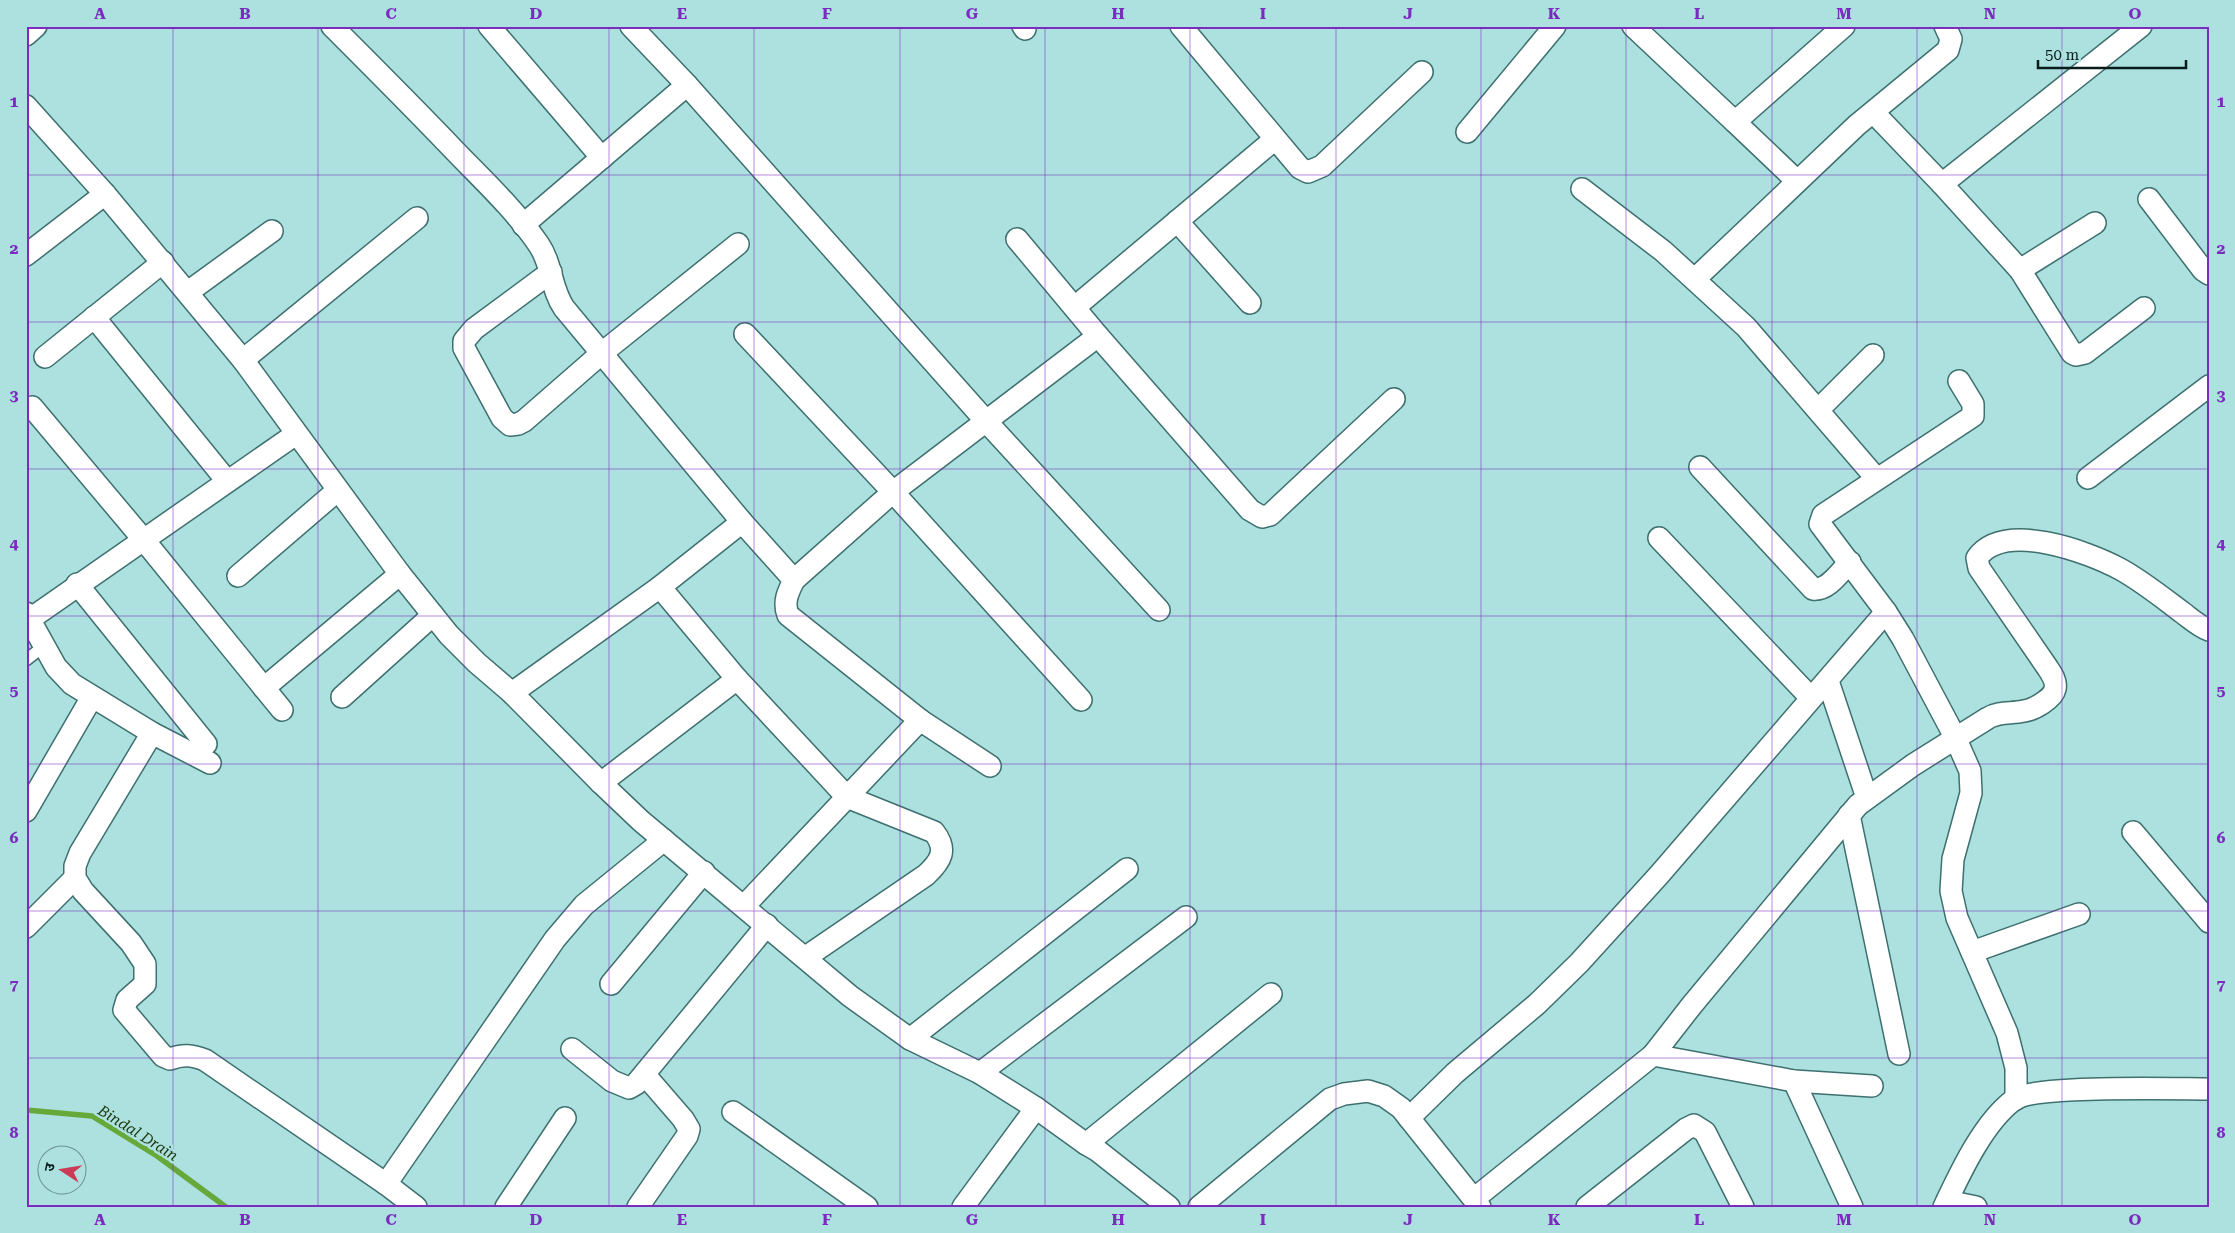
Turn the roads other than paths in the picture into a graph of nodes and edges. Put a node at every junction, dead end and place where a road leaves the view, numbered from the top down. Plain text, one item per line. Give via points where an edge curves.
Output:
1 (36, 26) edge
2 (332, 26) edge
3 (489, 26) edge
4 (631, 26) edge
5 (1181, 26) edge
6 (1555, 26) edge
7 (1633, 26) edge
8 (1844, 26) edge
9 (1945, 26) edge
10 (2141, 26) edge
11 (26, 35) edge
12 (1422, 72) dead end
13 (687, 84) junction
14 (26, 106) edge
15 (1874, 113) junction
16 (1735, 122) junction
17 (1467, 132) dead end
18 (1275, 140) junction
19 (602, 158) junction
20 (1797, 181) junction
21 (1942, 184) junction
22 (1582, 189) dead end
23 (105, 194) junction
24 (2149, 199) dead end
25 (417, 218) dead end
26 (1177, 222) junction
27 (2095, 223) dead end
28 (523, 224) junction
29 (272, 231) dead end
30 (1017, 239) dead end
31 (738, 244) dead end
32 (26, 255) edge
33 (163, 262) junction
34 (2020, 270) junction
35 (551, 272) junction
36 (2209, 274) edge
37 (1695, 279) junction
38 (188, 292) junction
39 (1250, 303) dead end
40 (1075, 307) junction
41 (2144, 308) dead end
42 (94, 317) junction
43 (745, 334) dead end
44 (1098, 336) junction
45 (602, 353) junction
46 (1873, 355) dead end
47 (45, 356) dead end
48 (244, 360) junction
49 (1959, 381) dead end
50 (2209, 386) edge
51 (1394, 399) dead end
52 (32, 407) dead end
53 (1818, 410) junction
54 (985, 420) junction
55 (296, 434) junction
56 (1700, 467) dead end
57 (1876, 478) junction
58 (2088, 478) dead end
59 (228, 481) junction
60 (338, 490) junction
61 (893, 492) junction
62 (742, 522) junction
63 (1659, 538) dead end
64 (143, 539) junction
65 (1850, 562) junction
66 (400, 574) junction
67 (238, 576) dead end
68 (794, 580) junction
69 (77, 584) junction
70 (660, 587) junction
71 (1160, 610) dead end
72 (1886, 612) junction
73 (433, 615) junction
74 (28, 616) edge
75 (2209, 630) edge
76 (44, 646) junction
77 (26, 660) edge
78 (737, 679) junction
79 (1828, 681) junction
80 (264, 688) junction
81 (512, 693) junction
82 (92, 697) junction
83 (342, 697) dead end
84 (1811, 698) junction
85 (1081, 700) dead end
86 (282, 710) dead end
87 (920, 720) junction
88 (152, 733) junction
89 (1955, 737) junction
90 (990, 766) dead end
91 (601, 783) junction
92 (847, 797) junction
93 (1867, 798) junction
94 (26, 811) edge
95 (1849, 815) junction
96 (2133, 832) dead end
97 (664, 840) junction
98 (1127, 869) dead end
99 (704, 872) junction
100 (75, 878) junction
101 (744, 906) junction
102 (2079, 914) dead end
103 (1186, 917) dead end
104 (2209, 922) edge
105 (767, 925) junction
106 (26, 927) edge
107 (1972, 952) junction
108 (806, 957) junction
109 (611, 984) dead end
110 (1271, 994) dead end
111 (910, 1039) junction
112 (572, 1049) dead end
113 (1899, 1054) dead end
114 (1653, 1056) junction
115 (980, 1073) junction
116 (645, 1075) junction
117 (1794, 1081) junction
118 (1872, 1086) dead end
119 (2209, 1089) edge
120 (2016, 1099) junction
121 (1036, 1108) junction
122 (733, 1112) dead end
123 (565, 1118) dead end
124 (1409, 1118) junction
125 (1086, 1144) junction
126 (386, 1184) junction
127 (1478, 1202) edge
128 (1946, 1204) edge
129 (416, 1207) edge
130 (506, 1207) edge
131 (638, 1207) edge
132 (867, 1207) edge
133 (963, 1207) edge
134 (1169, 1207) edge
135 (1199, 1207) edge
136 (1587, 1207) edge
137 (1743, 1207) edge
138 (1852, 1207) edge
139 (1976, 1207) edge

1 - 11 street
2 - 28 street via 486,182
3 - 19 street
4 - 13 street
5 - 18 street
6 - 17 street
7 - 16 street
8 - 16 street
9 - 15 street via 1950,39 1948,50
10 - 21 street
12 - 18 street via 1317,170 1308,172 1300,168
13 - 19 street
13 - 54 street
14 - 23 street
15 - 20 street
15 - 21 street
16 - 20 street
18 - 26 street
19 - 28 street
20 - 37 street
21 - 34 street
22 - 37 street via 1642,233
23 - 32 street
23 - 33 street
24 - 36 street
25 - 48 street
26 - 39 street
26 - 40 street
27 - 34 street
28 - 35 street via 540,246
29 - 38 street
30 - 40 street
31 - 45 street
33 - 38 street
33 - 42 street
34 - 41 street via 2076,355 2085,353
35 - 45 street via 558,299
35 - 45 street via 464,341 464,348 502,418 510,425 524,421
37 - 53 street via 1746,327
38 - 48 street
40 - 44 street
42 - 47 street
42 - 59 street
43 - 61 street
44 - 51 street via 1250,510 1262,517 1270,514
44 - 54 street
45 - 62 street
46 - 53 street
48 - 55 street
49 - 57 street via 1974,404 1973,416
50 - 58 street
52 - 64 street
53 - 57 street
54 - 61 street
54 - 71 street
55 - 59 street
55 - 60 street
56 - 65 street via 1813,589 1820,590 1826,586
57 - 65 street via 1820,520 1821,527
59 - 64 street
60 - 66 street
60 - 67 street
61 - 68 street
61 - 85 street
62 - 68 street
62 - 70 street
63 - 84 street
64 - 69 street
64 - 80 street
65 - 72 street
66 - 73 street
66 - 80 street
68 - 87 street via 787,594 785,608 788,615
69 - 74 street
69 - 88 street via 208,753
70 - 78 street
70 - 81 street
72 - 79 street
72 - 89 street
73 - 81 street via 477,663
73 - 83 street
74 - 76 street
75 - 89 street via 2120,569 2069,549 2044,542 2016,540 1988,547 1977,558 1978,568 2047,667 2056,688 2032,709 1993,715
76 - 77 lane
76 - 82 street via 56,667 72,684
78 - 91 street
78 - 92 street
79 - 84 street
79 - 93 street
80 - 86 street
81 - 91 street
82 - 88 street
82 - 94 street
84 - 124 street via 1660,875 1579,964
87 - 90 street
87 - 92 street
88 - 100 street via 80,853
89 - 93 street
89 - 107 street via 1970,771 1972,785 1954,859 1951,891 1957,918
91 - 97 street
92 - 101 street
92 - 108 street via 934,832 942,849 940,862 926,875
93 - 95 street
95 - 113 street
95 - 114 street
96 - 104 street
97 - 99 street
97 - 126 street via 584,905 555,939
98 - 111 street
99 - 101 street
99 - 109 street
100 - 106 street
100 - 126 street via 145,964 144,984 128,1000 124,1010 163,1056 170,1059 193,1055 205,1060
101 - 105 street
102 - 107 street
103 - 115 street
105 - 108 street
105 - 116 street
107 - 120 street via 2007,1033 2016,1068
108 - 111 street via 850,996
110 - 125 street
111 - 115 street
112 - 116 street via 621,1086 629,1088
114 - 117 street
114 - 127 street
115 - 121 street
116 - 131 street via 689,1129
117 - 118 street
117 - 138 street
119 - 120 street via 2047,1092
120 - 128 street via 1990,1126 1968,1158
121 - 125 street
121 - 133 street
122 - 132 street
123 - 130 street
124 - 127 street
124 - 135 street via 1384,1096 1368,1092 1330,1099
125 - 134 street
126 - 129 street
128 - 139 street
136 - 137 street via 1694,1125 1705,1132

